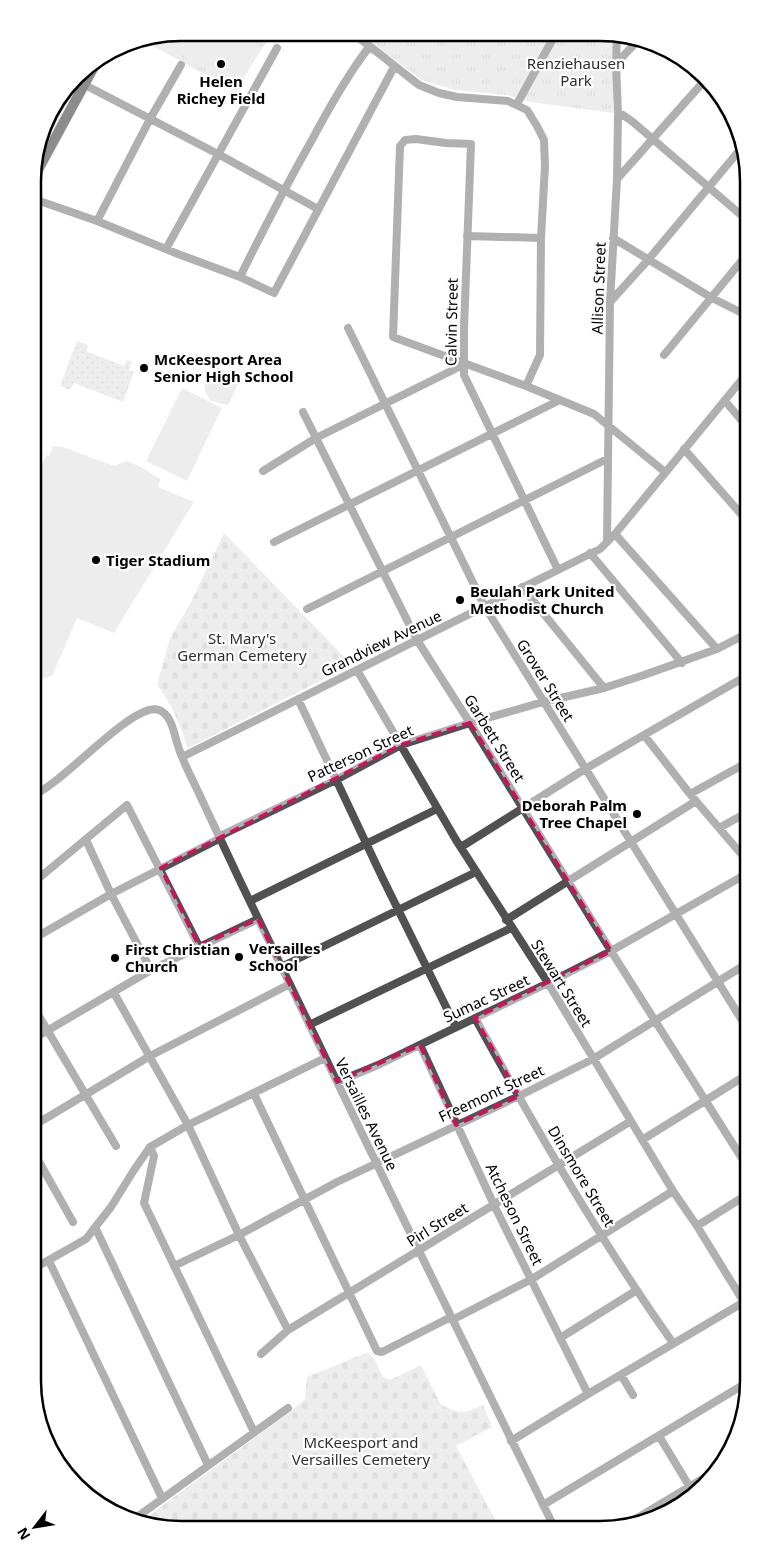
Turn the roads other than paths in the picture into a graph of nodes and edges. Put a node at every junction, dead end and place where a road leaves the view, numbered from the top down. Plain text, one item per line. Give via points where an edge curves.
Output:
1 (362, 41) edge
2 (552, 41) edge
3 (618, 42) edge
4 (633, 46) edge
5 (369, 47) junction
6 (277, 48) dead end
7 (616, 64) junction
8 (181, 65) dead end
9 (394, 67) junction
10 (89, 76) edge
11 (85, 84) junction
12 (701, 85) edge
13 (517, 104) junction
14 (618, 114) junction
15 (150, 119) junction
16 (653, 139) junction
17 (218, 154) junction
18 (737, 154) edge
19 (42, 162) edge
20 (617, 180) junction
21 (709, 188) junction
22 (283, 191) junction
23 (42, 202) edge
24 (318, 209) junction
25 (740, 214) edge
26 (97, 221) junction
27 (467, 236) junction
28 (541, 238) junction
29 (613, 238) junction
30 (166, 250) junction
31 (648, 260) junction
32 (740, 263) edge
33 (240, 277) junction
34 (712, 298) junction
35 (610, 302) junction
36 (740, 312) edge
37 (348, 328) dead end
38 (664, 355) dead end
39 (465, 364) junction
40 (740, 382) edge
41 (526, 386) junction
42 (558, 401) junction
43 (725, 401) junction
44 (384, 404) junction
45 (303, 412) dead end
46 (740, 418) edge
47 (608, 425) junction
48 (493, 433) junction
49 (316, 438) junction
50 (684, 449) junction
51 (608, 460) junction
52 (417, 471) junction
53 (263, 472) dead end
54 (665, 472) junction
55 (525, 500) junction
56 (349, 504) junction
57 (740, 513) edge
58 (615, 534) junction
59 (451, 538) junction
60 (274, 542) dead end
61 (607, 542) junction
62 (590, 553) junction
63 (558, 570) junction
64 (383, 572) junction
65 (522, 587) junction
66 (485, 607) junction
67 (307, 609) dead end
68 (740, 638) edge
69 (417, 640) junction
70 (717, 649) junction
71 (682, 662) junction
72 (356, 670) junction
73 (740, 680) edge
74 (604, 688) junction
75 (298, 698) junction
76 (543, 702) junction
77 (470, 723) junction
78 (644, 735) junction
79 (401, 746) junction
80 (182, 757) junction
81 (740, 767) edge
82 (585, 768) junction
83 (336, 780) junction
84 (41, 792) edge
85 (690, 794) junction
86 (696, 801) junction
87 (437, 809) junction
88 (523, 809) junction
89 (739, 817) edge
90 (719, 828) junction
91 (220, 838) junction
92 (86, 840) junction
93 (632, 843) junction
94 (367, 844) junction
95 (460, 848) junction
96 (739, 852) edge
97 (160, 868) junction
98 (476, 872) junction
99 (41, 875) edge
100 (739, 878) edge
101 (568, 880) junction
102 (111, 894) junction
103 (250, 901) junction
104 (399, 911) junction
105 (675, 913) junction
106 (258, 919) junction
107 (506, 920) junction
108 (511, 928) junction
109 (41, 934) edge
110 (199, 946) junction
111 (611, 951) junction
112 (281, 967) junction
113 (428, 968) junction
114 (739, 968) edge
115 (151, 970) junction
116 (718, 982) junction
117 (548, 983) junction
118 (290, 984) junction
119 (114, 993) junction
120 (739, 1016) edge
121 (476, 1018) junction
122 (41, 1021) edge
123 (656, 1021) junction
124 (309, 1025) junction
125 (456, 1027) junction
126 (47, 1031) junction
127 (41, 1034) edge
128 (420, 1045) junction
129 (150, 1056) junction
130 (325, 1058) junction
131 (593, 1059) junction
132 (739, 1079) edge
133 (337, 1082) junction
134 (254, 1094) junction
135 (85, 1095) junction
136 (519, 1096) junction
137 (705, 1101) junction
138 (41, 1121) edge
139 (631, 1121) junction
140 (188, 1125) junction
141 (456, 1125) junction
142 (642, 1140) junction
143 (116, 1146) dead end
144 (150, 1147) junction
145 (739, 1154) edge
146 (376, 1163) junction
147 (41, 1166) edge
148 (559, 1166) junction
149 (673, 1192) junction
150 (304, 1199) junction
151 (739, 1200) edge
152 (494, 1205) junction
153 (73, 1222) dead end
154 (697, 1226) junction
155 (95, 1227) junction
156 (239, 1235) junction
157 (602, 1235) junction
158 (418, 1252) junction
159 (49, 1261) junction
160 (41, 1265) edge
161 (174, 1266) junction
162 (532, 1279) junction
163 (637, 1290) junction
164 (348, 1293) junction
165 (739, 1293) edge
166 (739, 1310) edge
167 (451, 1318) junction
168 (288, 1330) junction
169 (560, 1338) junction
170 (673, 1343) junction
171 (260, 1354) dead end
172 (621, 1375) junction
173 (739, 1387) edge
174 (588, 1394) junction
175 (633, 1395) dead end
176 (288, 1408) dead end
177 (254, 1432) junction
178 (659, 1436) junction
179 (511, 1441) junction
180 (208, 1465) junction
181 (690, 1487) edge
182 (162, 1498) junction
183 (543, 1506) junction
184 (140, 1514) edge
185 (550, 1521) edge

1 - 5 street
2 - 13 street
3 - 7 street, Allison Street
4 - 7 street
5 - 9 street
5 - 22 street via 350,72
6 - 17 street
7 - 14 street, Allison Street
8 - 15 street
9 - 13 street via 439,93
9 - 24 street
10 - 11 main road
11 - 15 street
11 - 19 main road
12 - 16 street
13 - 28 street via 532,116 544,140
14 - 16 street
14 - 20 street, Allison Street
15 - 17 street
15 - 26 street
16 - 20 street
16 - 21 street
17 - 22 street
17 - 30 street
18 - 21 street
20 - 29 street, Allison Street
21 - 25 street
21 - 31 street
22 - 24 street
22 - 33 street
23 - 26 street
24 - 33 street via 274,292
26 - 30 street
27 - 28 street
27 - 39 street, Calvin Street
27 - 39 street, Calvin Street via 471,144 405,140 400,146 393,337
28 - 41 street via 540,355
29 - 31 street
29 - 35 street, Allison Street
30 - 33 street
31 - 34 street
31 - 35 street
32 - 34 street
34 - 36 street
34 - 38 street
35 - 47 street, Allison Street
37 - 44 street, Grover Street
39 - 41 street
39 - 44 street
39 - 48 street, Calvin Street via 464,375
40 - 43 street, Grandview Avenue
41 - 42 street
42 - 47 street via 594,414
42 - 48 street
43 - 46 street
43 - 50 street, Grandview Avenue
44 - 49 street
44 - 52 street, Grover Street
45 - 49 street, Garbett Street
47 - 51 street, Allison Street
47 - 54 street
48 - 52 street
48 - 55 street, Calvin Street
49 - 53 street
49 - 56 street, Garbett Street
50 - 54 street, Grandview Avenue
50 - 57 street
51 - 55 street
51 - 61 street, Allison Street
52 - 56 street
52 - 59 street, Grover Street
54 - 58 street, Grandview Avenue
55 - 59 street
55 - 63 street, Calvin Street
56 - 60 street
56 - 64 street, Garbett Street
58 - 61 street, Grandview Avenue
58 - 70 street
59 - 64 street
59 - 66 street, Grover Street
61 - 62 street, Grandview Avenue
62 - 63 street, Grandview Avenue
62 - 71 street
63 - 65 street, Grandview Avenue
64 - 67 street
64 - 69 street, Garbett Street
65 - 66 street, Grandview Avenue
65 - 74 street
66 - 69 street, Grandview Avenue
66 - 76 street, Grover Street
68 - 70 street, Patterson Street
69 - 72 street, Grandview Avenue
69 - 77 street, Garbett Street
70 - 71 street, Patterson Street
71 - 74 street, Patterson Street
72 - 75 street, Grandview Avenue
72 - 79 street, Stewart Street
73 - 78 street
74 - 76 street, Patterson Street
75 - 80 street, Grandview Avenue
75 - 83 street
76 - 77 street, Patterson Street
76 - 82 street, Grover Street
77 - 79 street, Patterson Street
77 - 88 street, Garbett Street
78 - 82 street
78 - 85 street
79 - 83 street, Patterson Street
79 - 87 street, Stewart Street
80 - 84 street, Versailles Avenue via 170,720 160,710 151,708 94,746
80 - 91 street, Versailles Avenue
81 - 85 street
82 - 88 street
82 - 93 street, Grover Street
83 - 91 street, Patterson Street
83 - 94 street
85 - 86 street
86 - 90 street
86 - 93 street
87 - 94 street
87 - 95 street, Stewart Street
88 - 95 street
88 - 101 street, Garbett Street
89 - 90 street
90 - 96 street
91 - 97 street, Patterson Street
91 - 103 street, Versailles Avenue
92 - 97 street via 127,805
92 - 99 street
92 - 102 street
93 - 101 street
93 - 105 street, Grover Street
94 - 103 street
94 - 104 street
95 - 98 street, Stewart Street
97 - 102 street, Patterson Street
97 - 110 street
98 - 104 street
98 - 107 street, Stewart Street
100 - 105 street, Sumac Street
101 - 107 street
101 - 111 street, Garbett Street
102 - 109 street, Patterson Street
102 - 115 street
103 - 106 street, Versailles Avenue
104 - 112 street
104 - 113 street
105 - 111 street, Sumac Street
105 - 116 street, Grover Street
106 - 110 street
106 - 112 street, Versailles Avenue
107 - 108 street, Stewart Street
108 - 113 street
108 - 117 street, Stewart Street
110 - 115 street
111 - 117 street, Sumac Street
111 - 123 street, Garbett Street
112 - 118 street, Versailles Avenue
113 - 124 street
113 - 125 street
114 - 116 street, Freemont Street
115 - 119 street
116 - 120 street, Grover Street
116 - 123 street, Freemont Street
117 - 121 street, Sumac Street
117 - 131 street, Stewart Street
118 - 124 street, Versailles Avenue
118 - 129 street
119 - 126 street
119 - 129 street
121 - 125 street, Sumac Street
121 - 136 street, Dinsmore Street
122 - 126 street
123 - 131 street, Freemont Street
123 - 137 street, Garbett Street
124 - 130 street, Versailles Avenue
125 - 128 street, Sumac Street
126 - 127 street
126 - 135 street
128 - 133 street, Sumac Street
128 - 141 street, Atcheson Street
129 - 135 street
129 - 140 street
130 - 133 street, Versailles Avenue
130 - 134 street
131 - 136 street, Freemont Street
131 - 139 street, Stewart Street
132 - 137 street
133 - 146 street, Versailles Avenue
134 - 140 street
134 - 150 street
135 - 138 street
135 - 143 street
136 - 141 street, Freemont Street
136 - 148 street, Dinsmore Street
137 - 142 street
137 - 145 street, Garbett Street
139 - 142 street, Stewart Street
139 - 148 street, Pirl Street
140 - 144 street
140 - 156 street
141 - 146 street, Freemont Street
141 - 152 street, Atcheson Street
142 - 149 street, Stewart Street
144 - 155 street
144 - 161 street via 154,1156 144,1204
146 - 150 street, Freemont Street
146 - 158 street, Versailles Avenue
147 - 153 street
148 - 152 street, Pirl Street
148 - 157 street, Dinsmore Street
149 - 154 street, Stewart Street
149 - 157 street
150 - 156 street, Freemont Street
150 - 164 street
151 - 154 street
152 - 158 street, Pirl Street
152 - 162 street, Atcheson Street
154 - 165 street, Stewart Street
155 - 159 street via 86,1239
155 - 180 street
156 - 161 street, Freemont Street
156 - 168 street
157 - 162 street
157 - 163 street, Dinsmore Street
158 - 164 street, Pirl Street
158 - 167 street, Versailles Avenue
159 - 160 street
159 - 182 street
161 - 177 street
162 - 167 street
162 - 169 street, Atcheson Street
163 - 169 street
163 - 170 street, Dinsmore Street
164 - 167 street via 376,1351 382,1352
164 - 168 street, Pirl Street
166 - 170 street
167 - 179 street, Versailles Avenue
168 - 171 street, Pirl Street
169 - 174 street, Atcheson Street
170 - 172 street
172 - 174 street
172 - 175 street
173 - 178 street
174 - 179 street
176 - 177 street
177 - 180 street
178 - 181 street
178 - 183 street
179 - 183 street, Versailles Avenue
180 - 182 street
182 - 184 street
183 - 185 street, Versailles Avenue

